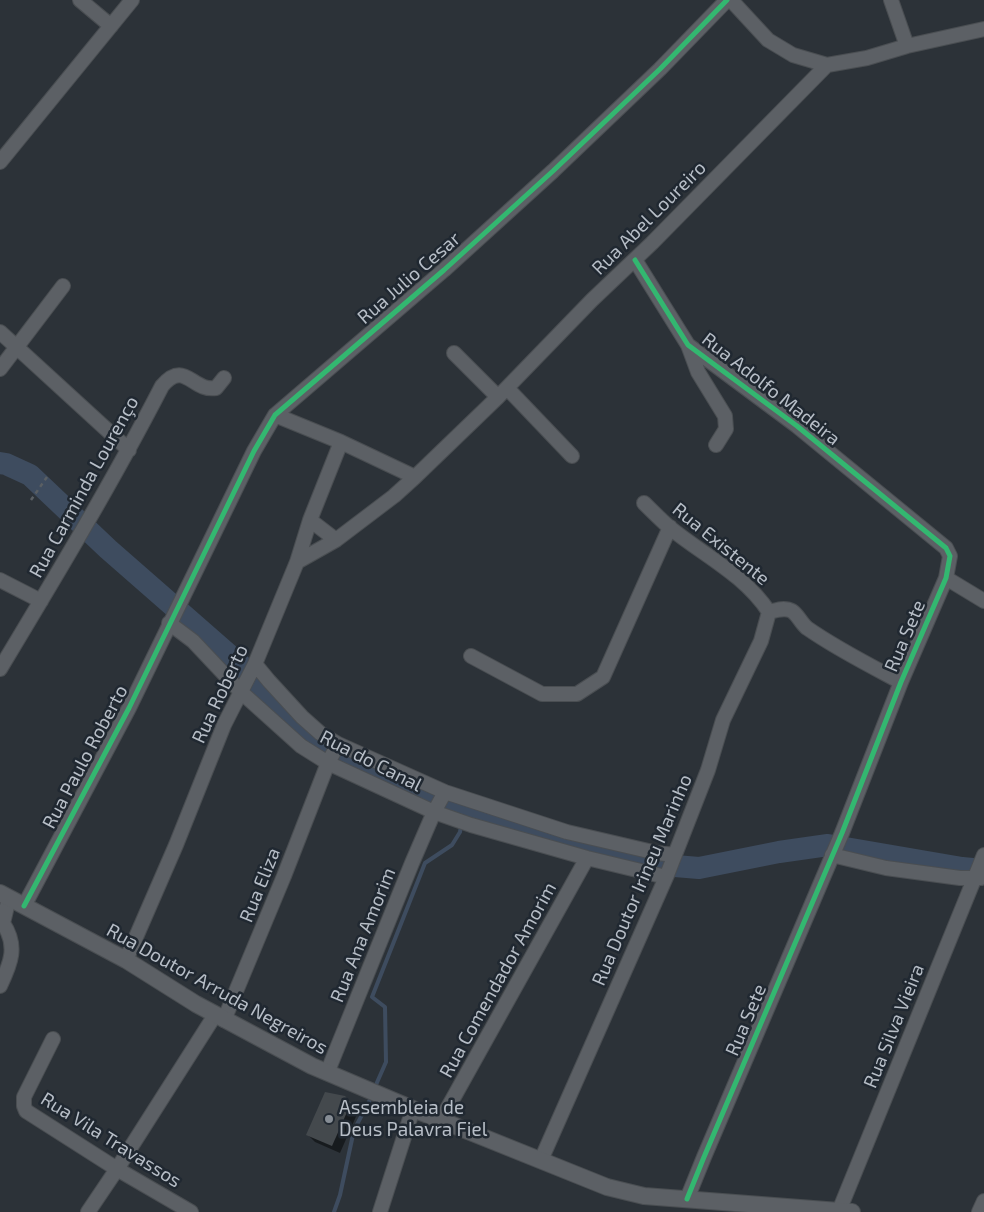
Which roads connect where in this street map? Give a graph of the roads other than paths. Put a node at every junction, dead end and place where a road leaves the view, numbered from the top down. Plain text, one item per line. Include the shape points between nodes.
1 (80, 0) edge
2 (132, 0) edge
3 (727, 0) edge
4 (730, 0) edge
5 (890, 0) edge
6 (111, 26) junction
7 (984, 29) edge
8 (907, 46) junction
9 (826, 65) junction
10 (0, 162) edge
11 (635, 260) junction
12 (62, 286) dead end
13 (0, 332) edge
14 (688, 345) junction
15 (16, 348) junction
16 (454, 353) dead end
17 (0, 369) edge
18 (224, 378) dead end
19 (503, 393) junction
20 (275, 415) junction
21 (341, 442) junction
22 (716, 445) dead end
23 (129, 450) junction
24 (572, 456) dead end
25 (415, 477) junction
26 (644, 503) dead end
27 (310, 520) junction
28 (670, 527) junction
29 (336, 540) junction
30 (296, 562) junction
31 (950, 563) joint
32 (946, 578) junction
33 (0, 580) edge
34 (984, 600) edge
35 (41, 601) junction
36 (769, 612) junction
37 (170, 622) junction
38 (471, 656) dead end
39 (254, 667) junction
40 (0, 669) edge
41 (901, 682) junction
42 (242, 690) junction
43 (337, 745) junction
44 (329, 762) junction
45 (444, 793) junction
46 (434, 812) junction
47 (833, 854) junction
48 (675, 856) junction
49 (983, 857) edge
50 (587, 858) junction
51 (667, 876) junction
52 (977, 877) edge
53 (5, 895) edge
54 (24, 906) junction
55 (2, 922) edge
56 (126, 960) junction
57 (0, 986) edge
58 (220, 1018) junction
59 (53, 1039) dead end
60 (327, 1073) junction
61 (413, 1109) junction
62 (440, 1120) junction
63 (541, 1160) junction
64 (117, 1168) junction
65 (687, 1199) junction
66 (984, 1200) edge
67 (705, 1207) edge
68 (845, 1211) edge
69 (88, 1212) edge
70 (191, 1212) edge
71 (380, 1212) edge
72 (979, 1212) edge

1 - 6 street
2 - 6 street
3 - 20 street, Rua Julio Cesar via 553,171 444,270
4 - 9 street via 768,40 793,55
5 - 8 street
6 - 10 street
7 - 8 street
8 - 9 street via 867,58
9 - 11 street, Rua Abel Loureiro
11 - 14 street, Rua Adolfo Madeira
11 - 19 street, Rua Abel Loureiro
12 - 15 street
13 - 15 street
14 - 22 street via 698,372 725,416 726,429
14 - 31 street, Rua Adolfo Madeira via 797,426 946,548
15 - 17 street
15 - 23 street
16 - 19 street
18 - 23 street, Rua Carminda Lourenço via 216,388 210,389 185,376 169,378
19 - 24 street
19 - 25 street, Rua Abel Loureiro
20 - 21 street
20 - 37 street, Rua Julio Cesar
21 - 25 street
21 - 27 street, Rua Roberto
23 - 35 street, Rua Carminda Lourenço
25 - 29 street, Rua Abel Loureiro
26 - 28 street, Rua Existente
27 - 29 street
27 - 30 street, Rua Roberto
28 - 36 street, Rua Existente via 749,587
28 - 38 street via 603,676 577,694 542,694
29 - 30 street, Rua Abel Loureiro
30 - 39 street, Rua Roberto
31 - 32 street, Rua Sete
32 - 34 street
32 - 41 street, Rua Sete
33 - 35 street
35 - 40 street, Rua Carminda Lourenço
36 - 41 street, Rua Existente via 786,609 793,612 801,623 838,648
36 - 48 street, Rua Doutor Irineu Marinho via 761,641 723,720
37 - 42 street, Rua do Canal via 193,640
37 - 54 street, Rua Paulo Roberto
39 - 42 street, Rua Roberto
39 - 43 street via 302,717
41 - 47 street, Rua Sete
42 - 44 street, Rua do Canal via 301,746
42 - 56 street, Rua Roberto via 224,725
43 - 44 street, Rua Eliza
43 - 45 street
44 - 46 street, Rua do Canal
44 - 58 street, Rua Eliza via 284,876
45 - 46 street, Rua Ana Amorim
45 - 48 street via 567,832
46 - 50 street, Rua do Canal
46 - 60 street, Rua Ana Amorim
47 - 52 street via 886,868
47 - 65 street, Rua Sete
48 - 51 street, Rua Doutor Irineu Marinho
49 - 52 street, Rua Silva Vieira
50 - 51 street, Rua do Canal
50 - 62 street, Rua Comendador Amorim
51 - 63 street, Rua Doutor Irineu Marinho
52 - 68 street, Rua Silva Vieira
53 - 54 street, Rua Doutor Arruda Negreiros
53 - 55 street
54 - 56 street, Rua Doutor Arruda Negreiros
55 - 57 street via 10,935 12,951
56 - 58 street, Rua Doutor Arruda Negreiros
58 - 60 street, Rua Doutor Arruda Negreiros
58 - 64 street, Rua Eliza
59 - 64 street, Rua Vila Travassos via 24,1097 26,1111
60 - 61 street, Rua Doutor Arruda Negreiros
61 - 62 street, Rua Doutor Arruda Negreiros
61 - 71 street
62 - 63 street, Rua Doutor Arruda Negreiros
63 - 65 street, Rua Doutor Arruda Negreiros via 622,1192
64 - 69 street, Rua Eliza
64 - 70 street, Rua Vila Travassos
65 - 67 street, Rua Doutor Arruda Negreiros
66 - 72 street
67 - 68 street, Rua Doutor Arruda Negreiros

